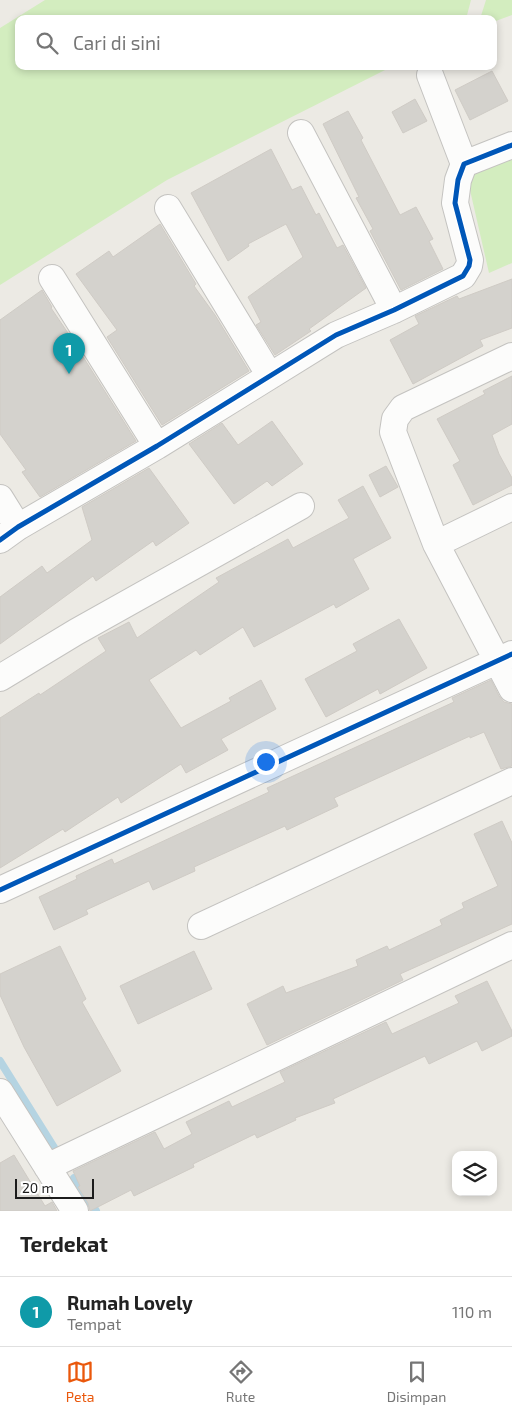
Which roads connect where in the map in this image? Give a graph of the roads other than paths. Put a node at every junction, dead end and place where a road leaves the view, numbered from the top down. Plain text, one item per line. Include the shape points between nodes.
1 (430, 75) dead end
2 (301, 133) dead end
3 (512, 146) edge
4 (464, 164) junction
5 (168, 208) dead end
6 (52, 278) dead end
7 (394, 310) junction
8 (512, 356) edge
9 (270, 376) junction
10 (157, 446) junction
11 (0, 498) edge
12 (301, 506) dead end
13 (512, 507) edge
14 (9, 533) edge
15 (436, 544) junction
16 (504, 657) edge
17 (0, 678) edge
18 (512, 688) edge
19 (512, 781) edge
20 (0, 890) edge
21 (201, 926) dead end
22 (512, 945) edge
23 (0, 1092) edge
24 (48, 1167) junction
25 (75, 1211) edge

1 - 4 street
2 - 7 street
3 - 4 street
4 - 7 street via 454,203 469,266 463,276
5 - 9 street
6 - 10 street
7 - 9 street via 336,335
8 - 15 street via 402,408 395,419 393,432
9 - 10 street
10 - 14 street
11 - 14 street
12 - 17 street
13 - 15 street
15 - 16 street
16 - 18 street
16 - 20 street
19 - 21 street
22 - 24 street
23 - 24 street
24 - 25 street

